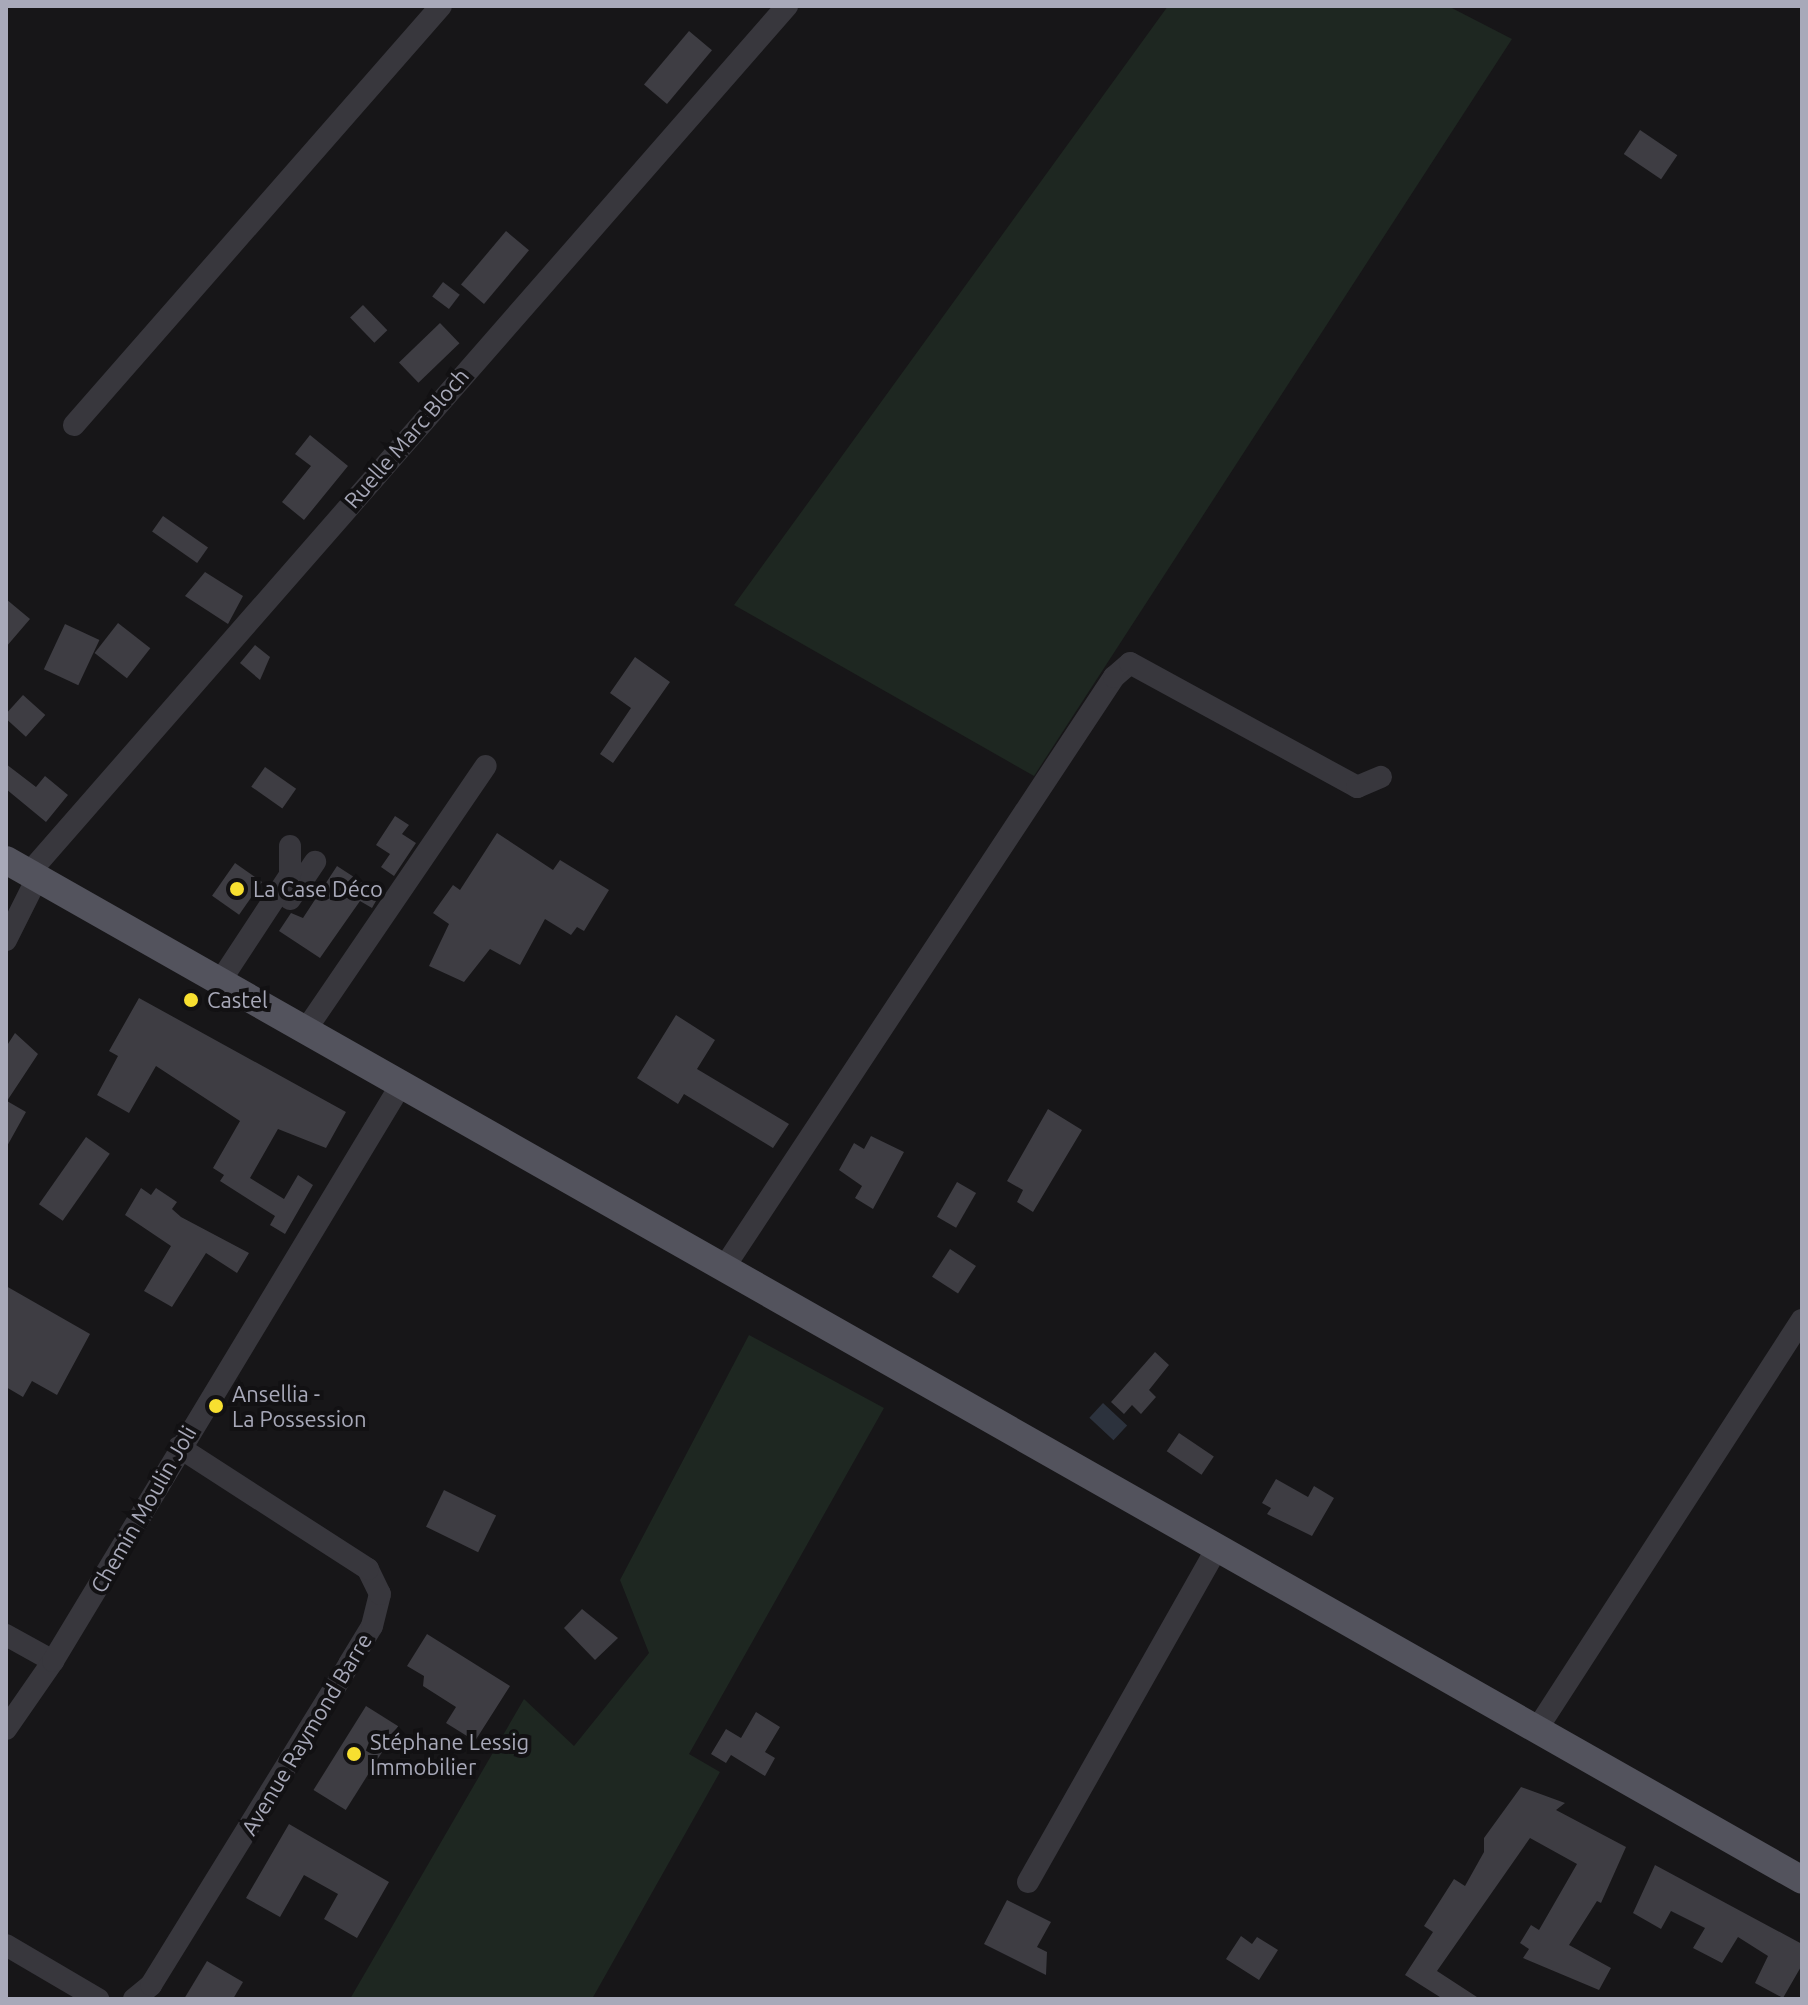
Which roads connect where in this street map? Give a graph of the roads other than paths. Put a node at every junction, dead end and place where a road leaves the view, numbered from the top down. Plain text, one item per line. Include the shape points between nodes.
1 (441, 6) edge
2 (787, 6) edge
3 (74, 425) dead end
4 (486, 766) dead end
5 (1381, 777) dead end
6 (290, 846) dead end
7 (315, 862) dead end
8 (24, 870) edge
9 (6, 940) edge
10 (227, 984) junction
11 (307, 1028) junction
12 (402, 1083) junction
13 (725, 1266) junction
14 (1802, 1320) edge
15 (179, 1447) junction
16 (1218, 1546) junction
17 (6, 1635) edge
18 (53, 1661) junction
19 (6, 1729) edge
20 (1537, 1729) junction
21 (1802, 1880) edge
22 (1028, 1882) dead end
23 (6, 1945) edge
24 (98, 1999) edge
25 (134, 1999) edge

1 - 3 street
2 - 8 street, Ruelle Marc Bloch
4 - 11 street
5 - 13 street via 1357,787 1130,663 1114,677
6 - 10 street via 290,875
7 - 10 street
8 - 9 street, Ruelle Marc Bloch
8 - 10 main road
10 - 11 main road
11 - 12 main road
12 - 13 main road
12 - 15 street, Chemin Moulin Joli
13 - 16 main road
14 - 20 street
15 - 18 street, Chemin Moulin Joli
15 - 25 street, Avenue Raymond Barre via 368,1569 380,1594 372,1626 349,1664 151,1985
16 - 20 main road
16 - 22 street
17 - 18 street
18 - 19 street, Chemin Moulin Joli
20 - 21 main road
23 - 24 street

